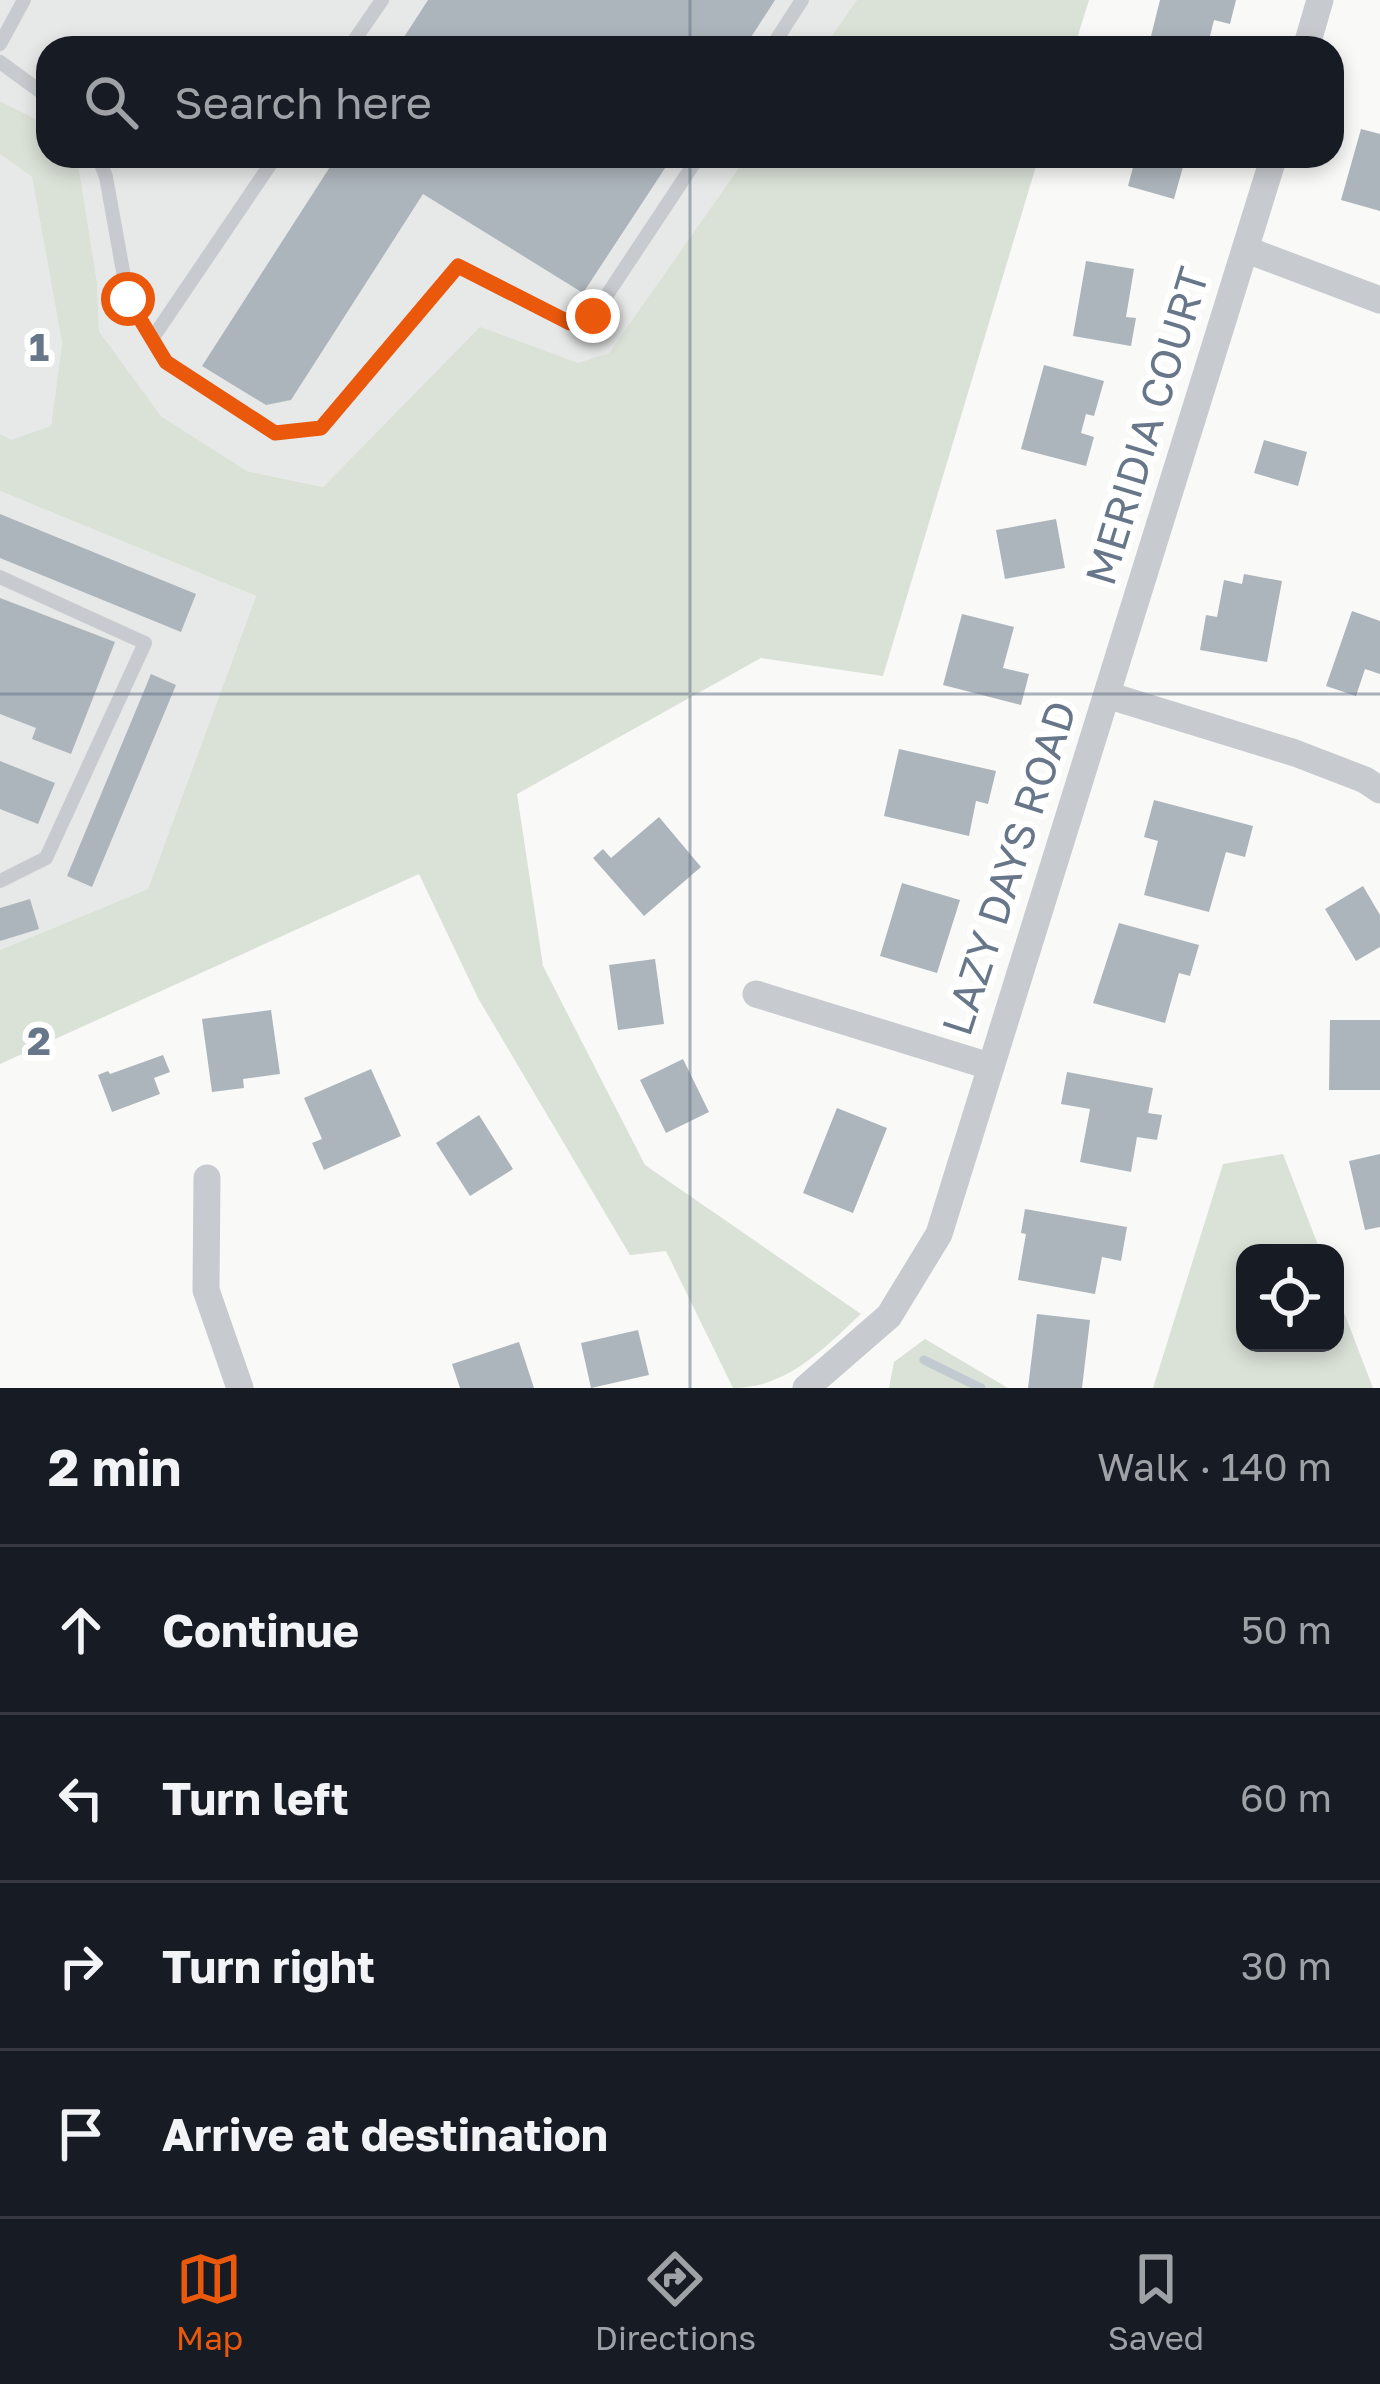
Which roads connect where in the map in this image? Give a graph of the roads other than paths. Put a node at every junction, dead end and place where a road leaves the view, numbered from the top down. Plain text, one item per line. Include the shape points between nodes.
1 (24, 0) edge
2 (382, 0) edge
3 (802, 0) edge
4 (1320, 0) edge
5 (358, 36) edge
6 (779, 36) edge
7 (1310, 36) edge
8 (0, 44) edge
9 (0, 62) edge
10 (36, 88) edge
11 (103, 168) edge
12 (268, 168) edge
13 (691, 168) edge
14 (1271, 168) edge
15 (1247, 250) junction
16 (1380, 299) edge
17 (152, 338) junction
18 (0, 578) edge
19 (1107, 695) junction
20 (1380, 790) edge
21 (0, 881) edge
22 (756, 994) dead end
23 (989, 1066) junction
24 (207, 1178) dead end
25 (240, 1388) edge
26 (806, 1388) edge

1 - 8 lane
2 - 5 lane
3 - 6 lane
4 - 7 street
9 - 10 lane
11 - 17 lane via 128,299
12 - 17 lane
13 - 17 lane via 593,316 570,323 458,266 321,428 275,433 166,362
14 - 15 street
15 - 16 street, MERIDIA COURT
15 - 19 street, MERIDIA COURT
18 - 21 lane via 145,643 46,858
19 - 20 street, LAZY DAYS ROAD via 1295,753
19 - 23 street, LAZY DAYS ROAD
22 - 23 street
23 - 26 street, LAZY DAYS ROAD via 939,1234 889,1316
24 - 25 street via 206,1290

